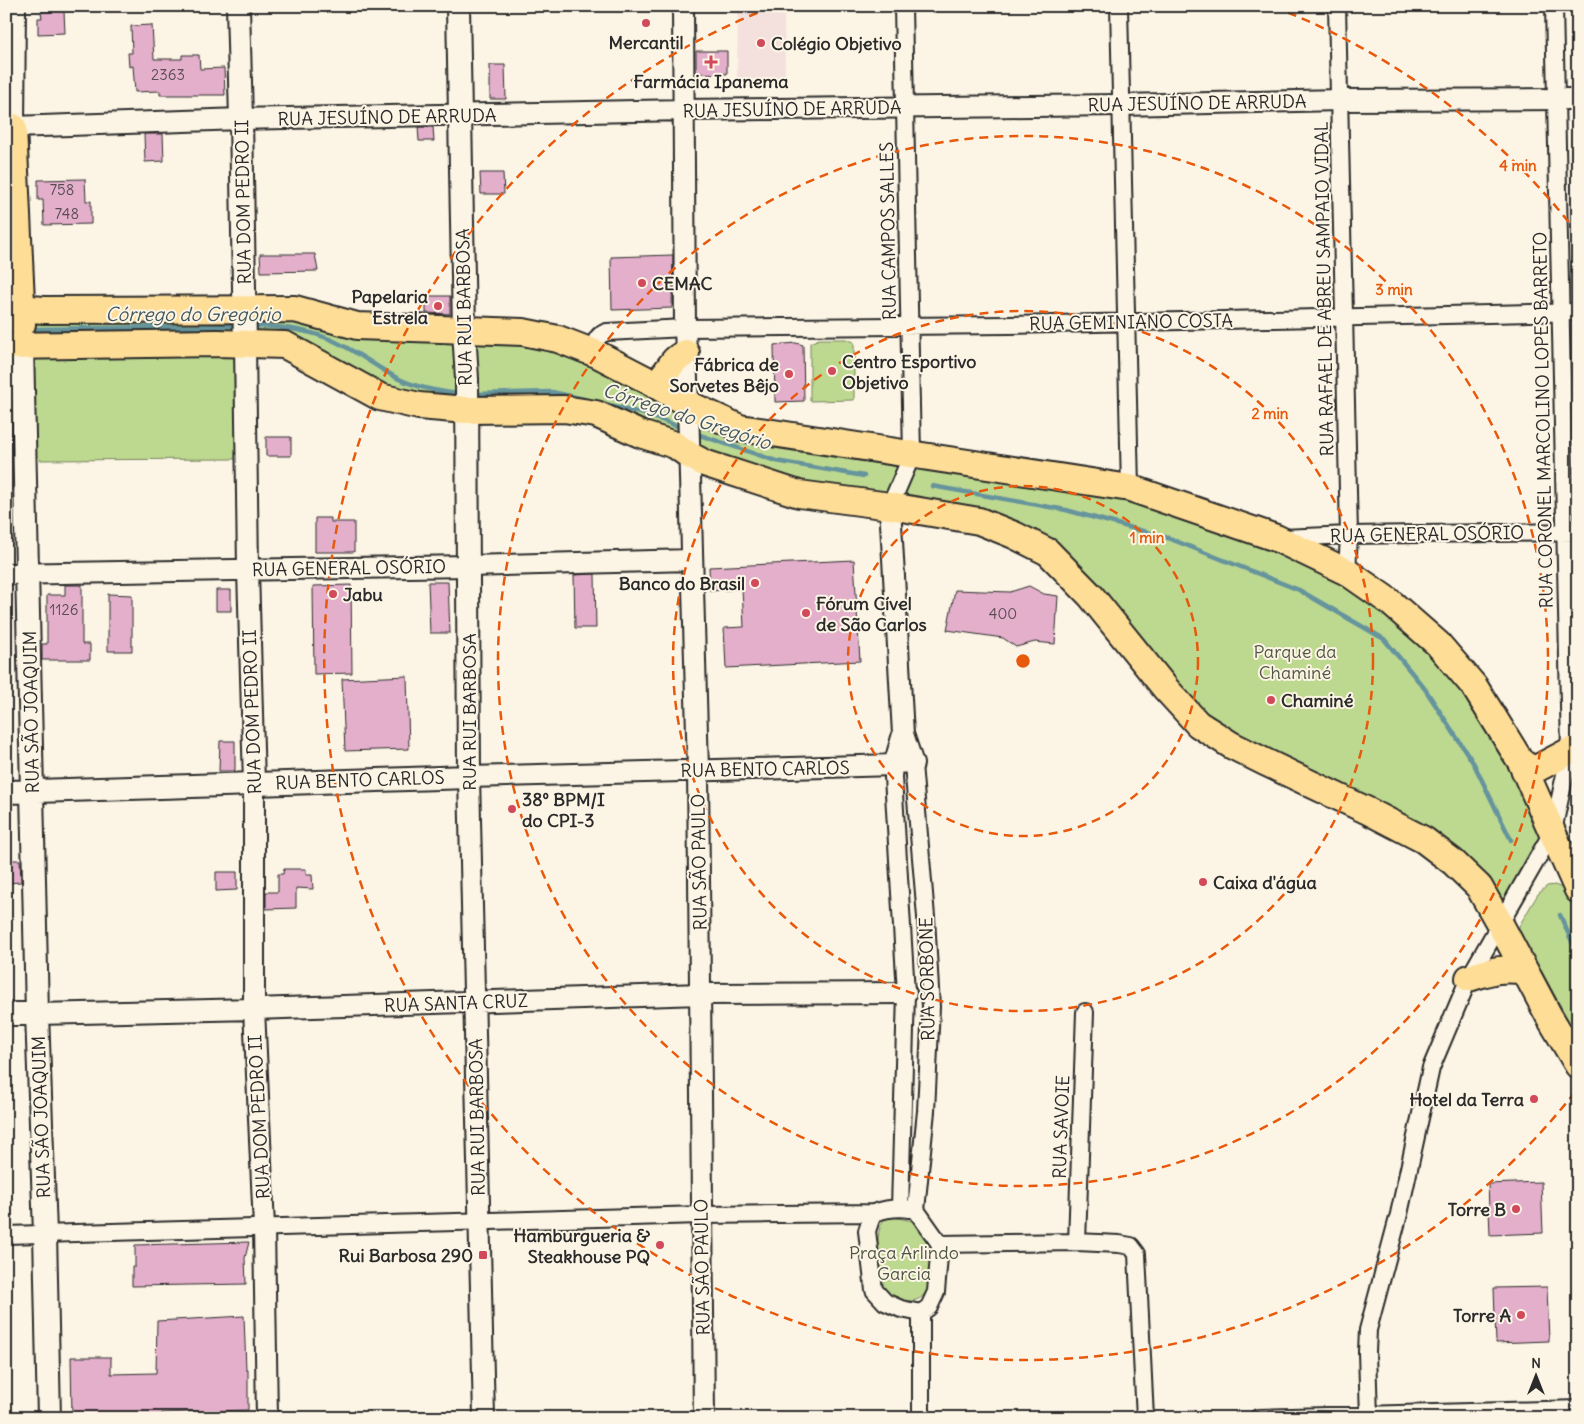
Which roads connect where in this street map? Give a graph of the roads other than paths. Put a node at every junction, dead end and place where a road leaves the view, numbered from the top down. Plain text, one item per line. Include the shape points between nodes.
1 (14, 6) edge
2 (238, 6) edge
3 (458, 6) edge
4 (683, 6) edge
5 (903, 6) edge
6 (1120, 6) edge
7 (1337, 6) edge
8 (1554, 6) edge
9 (1578, 99) edge
10 (1340, 100) junction
11 (1555, 100) junction
12 (1121, 105) junction
13 (905, 108) junction
14 (684, 110) junction
15 (460, 116) junction
16 (242, 119) junction
17 (10, 127) edge
18 (1561, 312) junction
19 (1578, 312) edge
20 (1343, 317) junction
21 (1127, 322) junction
22 (244, 326) junction
23 (910, 326) junction
24 (17, 327) edge
25 (464, 330) junction
26 (685, 341) junction
27 (597, 354) junction
28 (651, 382) junction
29 (466, 408) junction
30 (688, 411) junction
31 (689, 452) junction
32 (912, 455) junction
33 (1130, 488) junction
34 (890, 506) junction
35 (1572, 532) edge
36 (1349, 535) junction
37 (1276, 538) junction
38 (691, 560) junction
39 (468, 566) junction
40 (248, 570) junction
41 (1347, 572) junction
42 (17, 574) edge
43 (1574, 751) edge
44 (1521, 762) junction
45 (904, 765) junction
46 (698, 770) junction
47 (469, 777) junction
48 (254, 784) junction
49 (33, 791) junction
50 (6, 792) edge
51 (1553, 831) junction
52 (1578, 890) edge
53 (1500, 924) junction
54 (1526, 971) junction
55 (1469, 978) junction
56 (906, 993) junction
57 (700, 994) junction
58 (475, 1002) junction
59 (254, 1009) junction
60 (1085, 1012) dead end
61 (6, 1014) edge
62 (37, 1014) junction
63 (1578, 1065) edge
64 (926, 1111) junction
65 (902, 1112) junction
66 (900, 1208) junction
67 (916, 1210) junction
68 (873, 1213) junction
69 (701, 1215) junction
70 (478, 1220) junction
71 (264, 1227) junction
72 (46, 1233) junction
73 (6, 1235) edge
74 (1077, 1242) junction
75 (940, 1244) junction
76 (921, 1313) junction
77 (1578, 1409) edge
78 (1369, 1416) edge
79 (49, 1418) edge
80 (267, 1418) edge
81 (484, 1418) edge
82 (704, 1418) edge
83 (921, 1418) edge
84 (1145, 1418) edge
85 (1258, 1418) edge

1 - 17 main road, RUA SÃO JOAQUIM
2 - 16 main road, RUA DOM PEDRO II
3 - 15 main road, RUA RUI BARBOSA
4 - 14 street, RUA SÃO PAULO
5 - 13 street, RUA CAMPOS SALLES
6 - 12 street
7 - 10 street, RUA RAFAEL DE ABREU SAMPAIO VIDAL
8 - 11 street, RUA CORONEL MARCOLINO LOPES BARRETO
9 - 11 street, RUA JESUÍNO DE ARRUDA
10 - 11 street, RUA JESUÍNO DE ARRUDA
10 - 12 street, RUA JESUÍNO DE ARRUDA
10 - 20 street, RUA RAFAEL DE ABREU SAMPAIO VIDAL
11 - 18 street, RUA CORONEL MARCOLINO LOPES BARRETO
12 - 13 street, RUA JESUÍNO DE ARRUDA
12 - 21 street
13 - 14 street, RUA JESUÍNO DE ARRUDA
13 - 23 street, RUA CAMPOS SALLES
14 - 15 street, RUA JESUÍNO DE ARRUDA
14 - 26 street, RUA SÃO PAULO
15 - 16 street, RUA JESUÍNO DE ARRUDA
15 - 25 main road, RUA RUI BARBOSA
16 - 17 street, RUA JESUÍNO DE ARRUDA
16 - 22 main road, RUA DOM PEDRO II
17 - 24 main road, RUA SÃO JOAQUIM
18 - 19 street, RUA GEMINIANO COSTA
18 - 20 street, RUA GEMINIANO COSTA
18 - 35 street, RUA CORONEL MARCOLINO LOPES BARRETO
20 - 21 street, RUA GEMINIANO COSTA
20 - 36 street, RUA RAFAEL DE ABREU SAMPAIO VIDAL
21 - 23 street, RUA GEMINIANO COSTA
21 - 33 street
22 - 24 main road via 217,343
22 - 24 main road via 44,310
22 - 25 main road via 295,309 357,326
22 - 29 main road via 380,397 419,406
22 - 40 street, RUA DOM PEDRO II
23 - 26 street, RUA GEMINIANO COSTA
23 - 32 street, RUA CAMPOS SALLES
24 - 42 main road, RUA SÃO JOAQUIM
25 - 27 main road via 523,332
25 - 29 main road, RUA RUI BARBOSA
26 - 27 street, RUA GEMINIANO COSTA via 601,334 595,348
26 - 28 main road via 668,371
26 - 30 street, RUA SÃO PAULO
27 - 28 main road
28 - 30 main road
29 - 31 main road via 564,408 596,414
29 - 39 main road, RUA RUI BARBOSA
30 - 31 street, RUA SÃO PAULO
30 - 32 main road via 740,428
31 - 34 main road via 704,463 799,494
31 - 38 street, RUA SÃO PAULO
32 - 33 main road
32 - 34 street, RUA SORBONE
33 - 37 main road
34 - 45 street, RUA SORBONE
34 - 53 main road via 979,521 1048,552 1091,596 1198,724 1265,762 1424,840 1479,887
35 - 36 street, RUA GENERAL OSÓRIO
35 - 43 street, RUA CORONEL MARCOLINO LOPES BARRETO
36 - 37 street, RUA GENERAL OSÓRIO
36 - 41 street, RUA RAFAEL DE ABREU SAMPAIO VIDAL
37 - 41 main road
38 - 39 street, RUA GENERAL OSÓRIO
38 - 46 street, RUA SÃO PAULO
39 - 40 street, RUA GENERAL OSÓRIO
39 - 47 main road, RUA RUI BARBOSA
40 - 42 street, RUA GENERAL OSÓRIO
40 - 48 street, RUA DOM PEDRO II
41 - 44 main road via 1390,602 1438,644 1474,686
42 - 49 main road, RUA SÃO JOAQUIM
43 - 44 main road via 1536,769
43 - 51 street, RUA CORONEL MARCOLINO LOPES BARRETO
44 - 51 main road
45 - 46 street, RUA BENTO CARLOS
45 - 56 street, RUA SORBONE via 893,777
45 - 64 street, RUA SORBONE via 926,917 931,1007
46 - 47 street, RUA BENTO CARLOS
46 - 57 street, RUA SÃO PAULO
47 - 48 main road, RUA BENTO CARLOS
47 - 58 street, RUA RUI BARBOSA
48 - 49 main road, RUA BENTO CARLOS
48 - 59 street, RUA DOM PEDRO II
49 - 50 main road, RUA BENTO CARLOS
49 - 62 main road, RUA SÃO JOAQUIM
51 - 52 main road
51 - 53 street, RUA CORONEL MARCOLINO LOPES BARRETO
53 - 54 main road
53 - 55 street, RUA CORONEL MARCOLINO LOPES BARRETO
54 - 55 main road via 1508,968
54 - 63 main road
55 - 78 street, RUA CORONEL MARCOLINO LOPES BARRETO via 1431,1068 1399,1214 1368,1330
56 - 57 street, RUA SANTA CRUZ
56 - 65 street, RUA SORBONE
57 - 58 street, RUA SANTA CRUZ
57 - 69 street, RUA SÃO PAULO
58 - 59 street, RUA SANTA CRUZ
58 - 70 street, RUA RUI BARBOSA
59 - 62 street, RUA SANTA CRUZ
59 - 71 street, RUA DOM PEDRO II
60 - 74 street, RUA SAVOIE
61 - 62 main road, RUA SANTA CRUZ
62 - 72 main road, RUA SÃO JOAQUIM
64 - 65 street
64 - 67 street, RUA SORBONE
65 - 66 street, RUA SORBONE
66 - 67 street
66 - 68 street
67 - 75 street
68 - 69 street
68 - 76 street via 867,1232 874,1290 885,1302
69 - 70 street
69 - 82 street, RUA SÃO PAULO
70 - 71 street
70 - 81 street, RUA RUI BARBOSA
71 - 72 street
71 - 80 street, RUA DOM PEDRO II
72 - 73 street
72 - 79 main road, RUA SÃO JOAQUIM
74 - 75 street
74 - 84 street via 1125,1245 1137,1254
75 - 76 street via 936,1292
76 - 83 street
77 - 78 street
78 - 85 street

